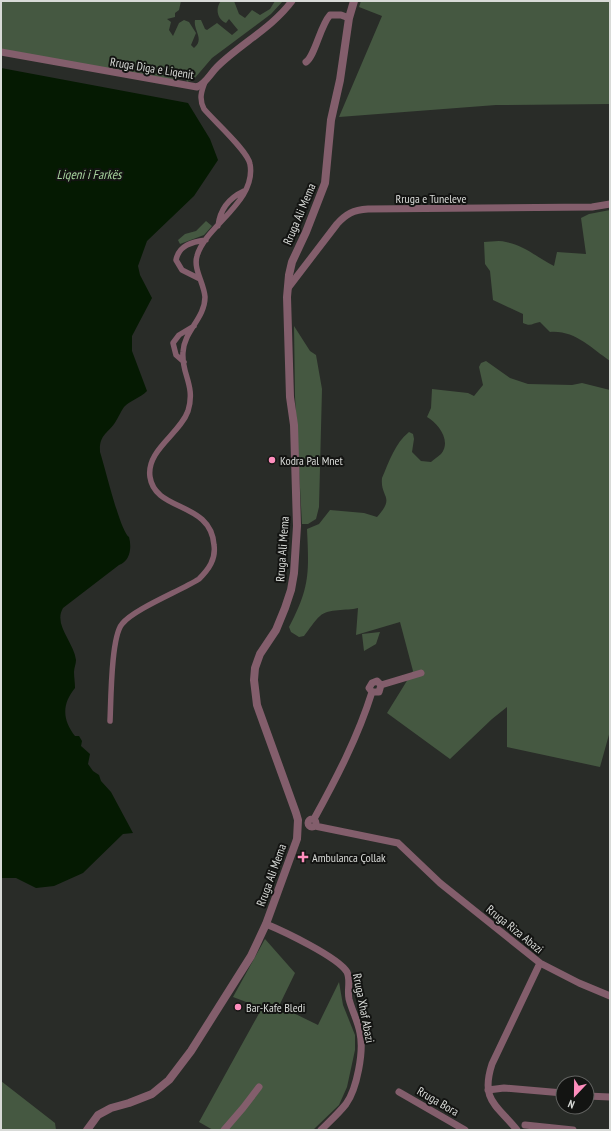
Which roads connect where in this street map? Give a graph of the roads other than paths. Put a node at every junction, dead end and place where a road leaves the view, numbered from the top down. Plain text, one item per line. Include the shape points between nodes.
1 (292, 1) edge
2 (354, 1) edge
3 (349, 18) junction
4 (1, 52) edge
5 (306, 62) dead end
6 (206, 80) junction
7 (610, 204) edge
8 (206, 240) junction
9 (200, 280) junction
10 (288, 288) junction
11 (195, 326) junction
12 (184, 362) junction
13 (421, 673) dead end
14 (110, 721) dead end
15 (312, 823) junction
16 (298, 826) junction
17 (266, 924) junction
18 (540, 963) junction
19 (610, 996) edge
20 (259, 1087) dead end
21 (488, 1090) junction
22 (399, 1092) dead end
23 (555, 1092) edge
24 (595, 1096) edge
25 (610, 1097) edge
26 (525, 1125) dead end
27 (88, 1130) edge
28 (224, 1130) edge
29 (321, 1130) edge
30 (465, 1130) edge
31 (518, 1130) edge
32 (573, 1130) edge

1 - 6 street, Rruga Diga e Liqenit via 282,14 218,66
2 - 3 street, Rruga Ali Mema
3 - 5 street via 330,15
3 - 10 street, Rruga Ali Mema via 331,120 325,184 292,262
4 - 6 street, Rruga Diga e Liqenit via 191,87 200,86
6 - 8 street via 200,101 204,109 249,160 250,177 245,191 237,194 224,207 220,213 218,226
7 - 10 street, Rruga e Tuneleve via 592,207 352,211 337,224
8 - 9 street via 197,255
8 - 9 street via 194,242 180,250 176,260 182,270
9 - 11 street via 205,295 204,305
10 - 16 street, Rruga Ali Mema via 290,398 294,425 295,558 291,590 285,608 276,630 260,654 254,668 254,680 257,705 296,813
11 - 12 street via 183,351
11 - 12 street via 179,335 173,343 176,355
12 - 14 street via 192,393 188,412 183,422 155,454 149,470 150,477 159,494 190,510 206,523 214,540 215,552 207,571 199,579 129,618 118,630
13 - 15 street via 381,685 377,681 372,682 369,688 372,692 365,714 341,768
15 - 16 street, Rruga Riza Abazi
15 - 18 street, Rruga Riza Abazi via 398,843 440,883
16 - 17 street, Rruga Ali Mema via 293,853
17 - 27 street, Rruga Ali Mema via 240,974 172,1076 152,1094 98,1115
17 - 29 street, Rruga Xhaf Abazi via 320,951 343,967 348,978 348,997 361,1035 362,1048 351,1095 347,1103
18 - 19 street
18 - 21 street, Rruga Riza Abazi via 492,1064
20 - 28 street
21 - 23 street via 504,1088
21 - 31 street via 492,1103
22 - 30 street, Rruga Bora
24 - 25 street
26 - 32 street

